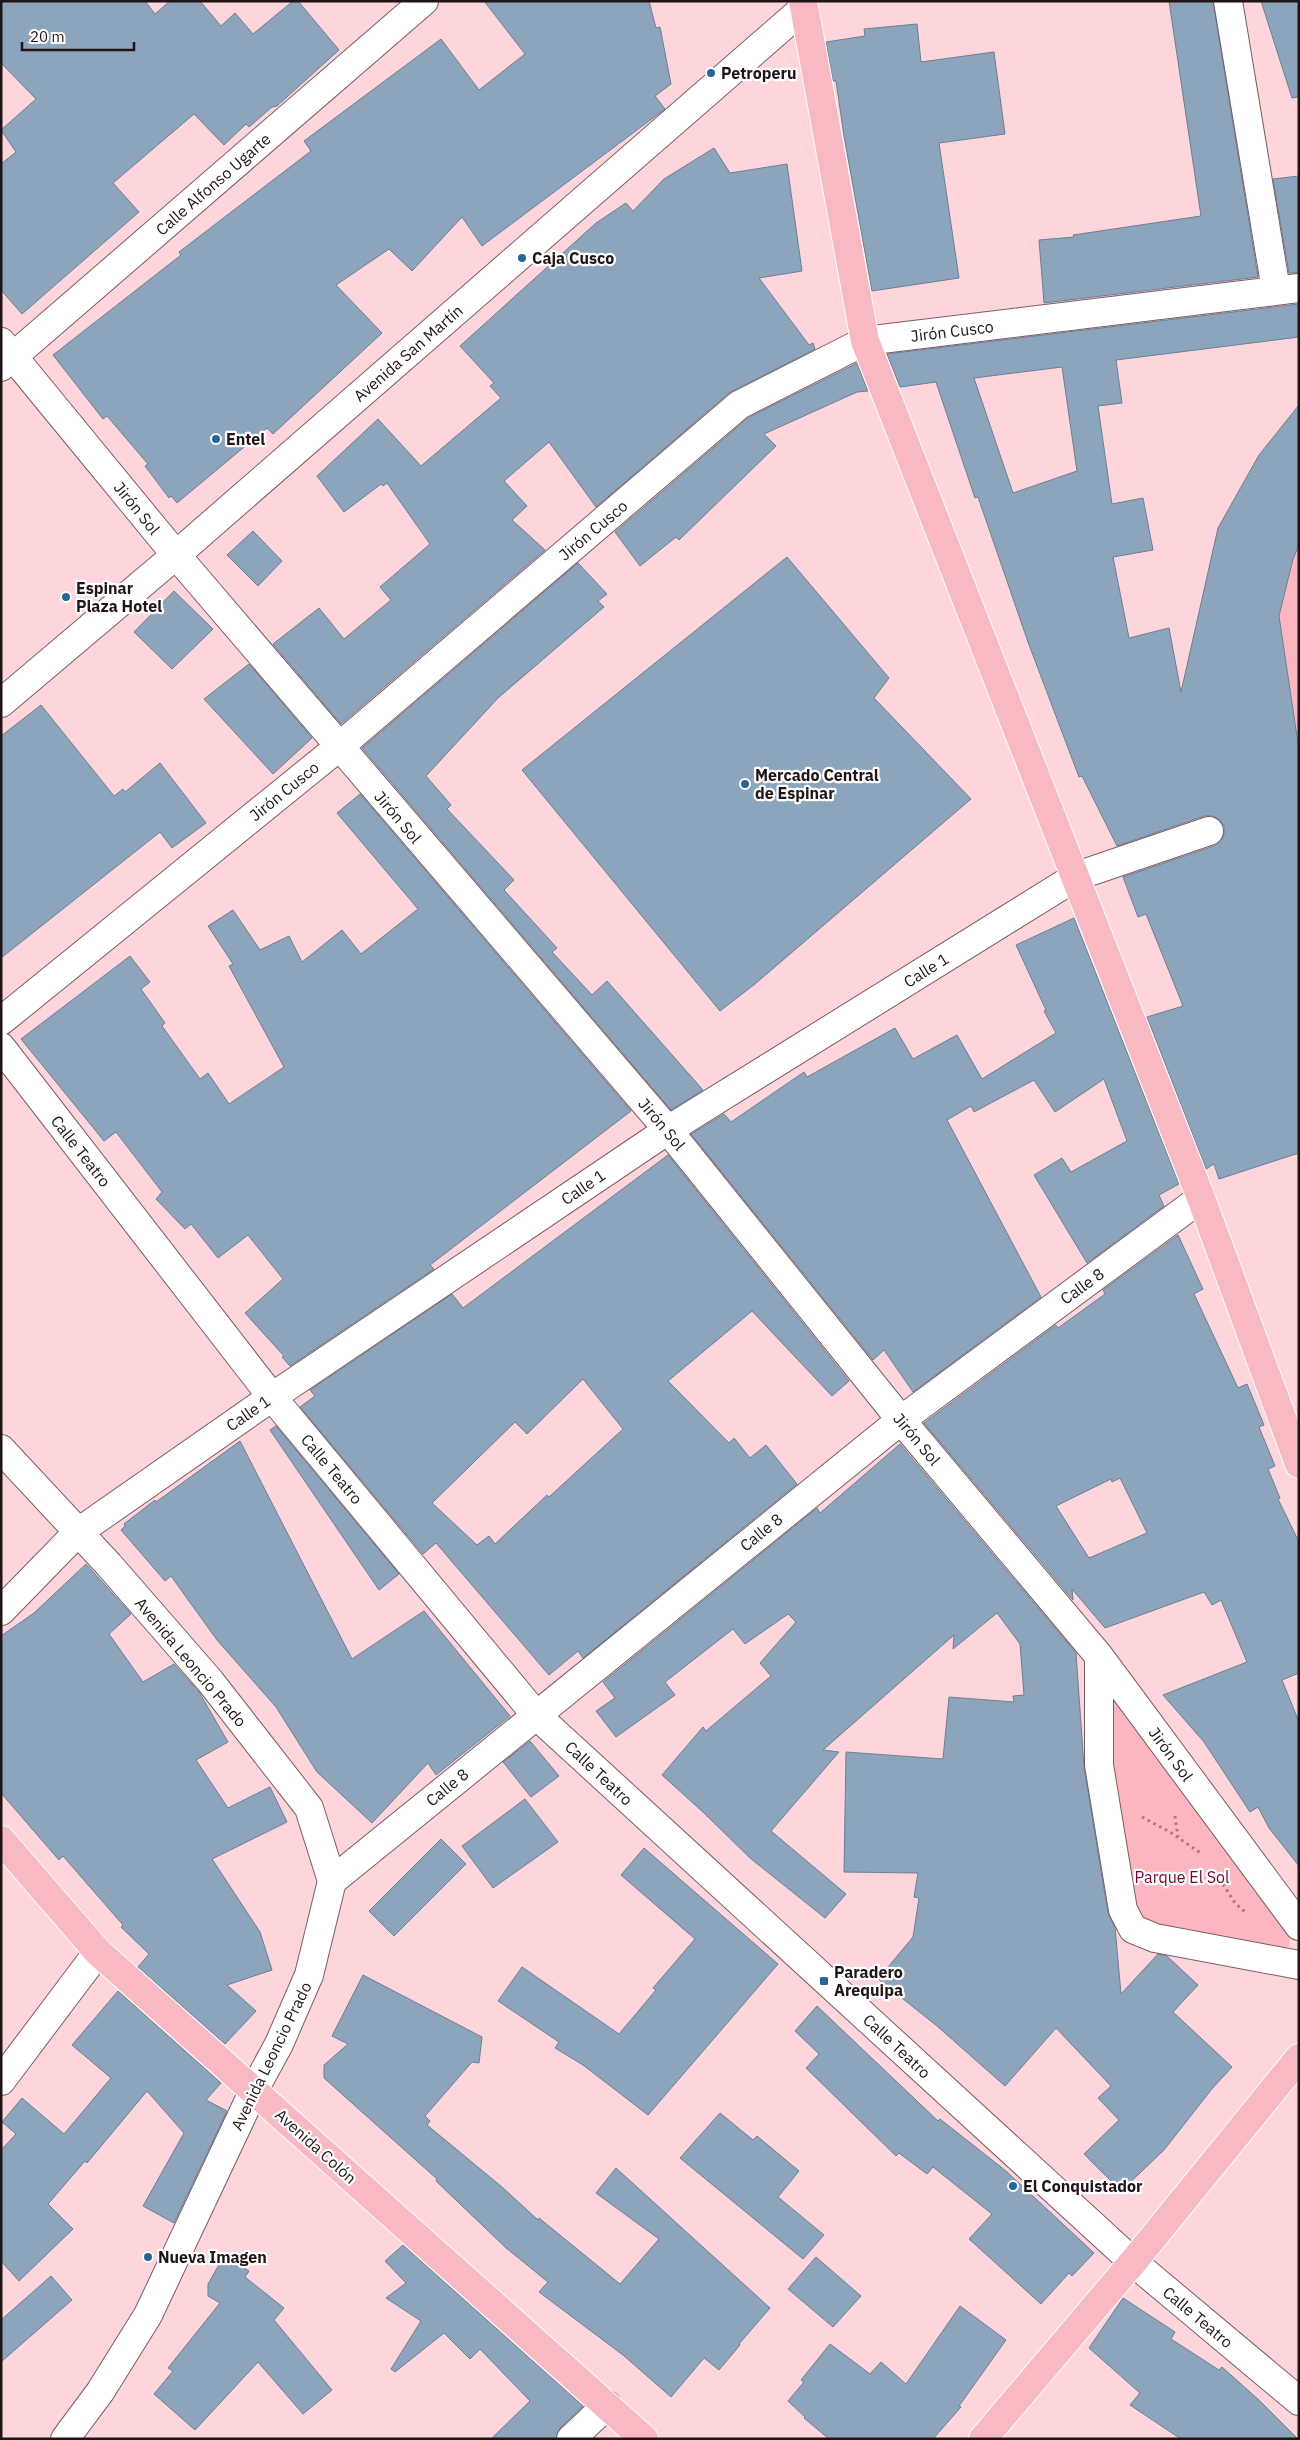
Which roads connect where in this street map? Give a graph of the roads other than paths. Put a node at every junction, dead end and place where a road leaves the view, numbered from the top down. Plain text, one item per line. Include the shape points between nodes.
1 (1228, 1) edge
2 (418, 4) edge
3 (806, 4) edge
4 (1287, 289) edge
5 (865, 342) junction
6 (5, 355) edge
7 (176, 555) junction
8 (1, 703) edge
9 (340, 746) junction
10 (1209, 831) dead end
11 (1077, 876) junction
12 (1, 1021) edge
13 (1, 1047) edge
14 (668, 1130) junction
15 (1202, 1198) junction
16 (272, 1396) junction
17 (901, 1420) junction
18 (1, 1449) edge
19 (1299, 1464) edge
20 (76, 1533) junction
21 (1, 1611) edge
22 (1099, 1656) junction
23 (536, 1715) junction
24 (1, 1840) edge
25 (332, 1881) junction
26 (1299, 1926) edge
27 (98, 1952) junction
28 (1299, 1965) edge
29 (1299, 2058) edge
30 (1, 2081) edge
31 (254, 2090) junction
32 (1133, 2262) junction
33 (1299, 2401) edge
34 (607, 2405) junction
35 (65, 2439) edge
36 (571, 2439) edge
37 (644, 2439) edge
38 (983, 2439) edge

1 - 4 street
2 - 6 street, Calle Alfonso Ugarte
3 - 5 main road
3 - 7 street, Avenida San Martín
4 - 5 street, Jirón Cusco
5 - 9 street, Jirón Cusco via 739,405
5 - 11 main road
6 - 7 street, Jirón Sol
7 - 8 street, Avenida San Martín
7 - 9 street, Jirón Sol
9 - 12 street, Jirón Cusco
9 - 14 street, Jirón Sol
10 - 11 street, Calle 1
11 - 14 street, Calle 1
11 - 15 main road
13 - 16 street, Calle Teatro
14 - 16 street, Calle 1
14 - 17 street, Jirón Sol
15 - 17 street, Calle 8
15 - 19 main road
16 - 20 street, Calle 1
16 - 23 street, Calle Teatro
17 - 22 street, Jirón Sol
17 - 23 street, Calle 8
18 - 20 street, Avenida Leoncio Prado
20 - 21 street, Calle 1
20 - 25 street, Avenida Leoncio Prado via 109,1565 210,1680 309,1808
22 - 26 street, Jirón Sol
22 - 28 street via 1099,1766 1123,1910 1133,1929 1155,1938
23 - 25 street, Calle 8
23 - 32 street, Calle Teatro
24 - 27 main road, Avenida Colón
25 - 31 street, Avenida Leoncio Prado via 309,1975 279,2044
27 - 30 street
27 - 31 main road, Avenida Colón
29 - 32 main road
31 - 34 main road, Avenida Colón
31 - 35 street, Avenida Leoncio Prado via 148,2316 100,2392
32 - 33 street, Calle Teatro
32 - 38 main road
34 - 36 street
34 - 37 main road, Avenida Colón

